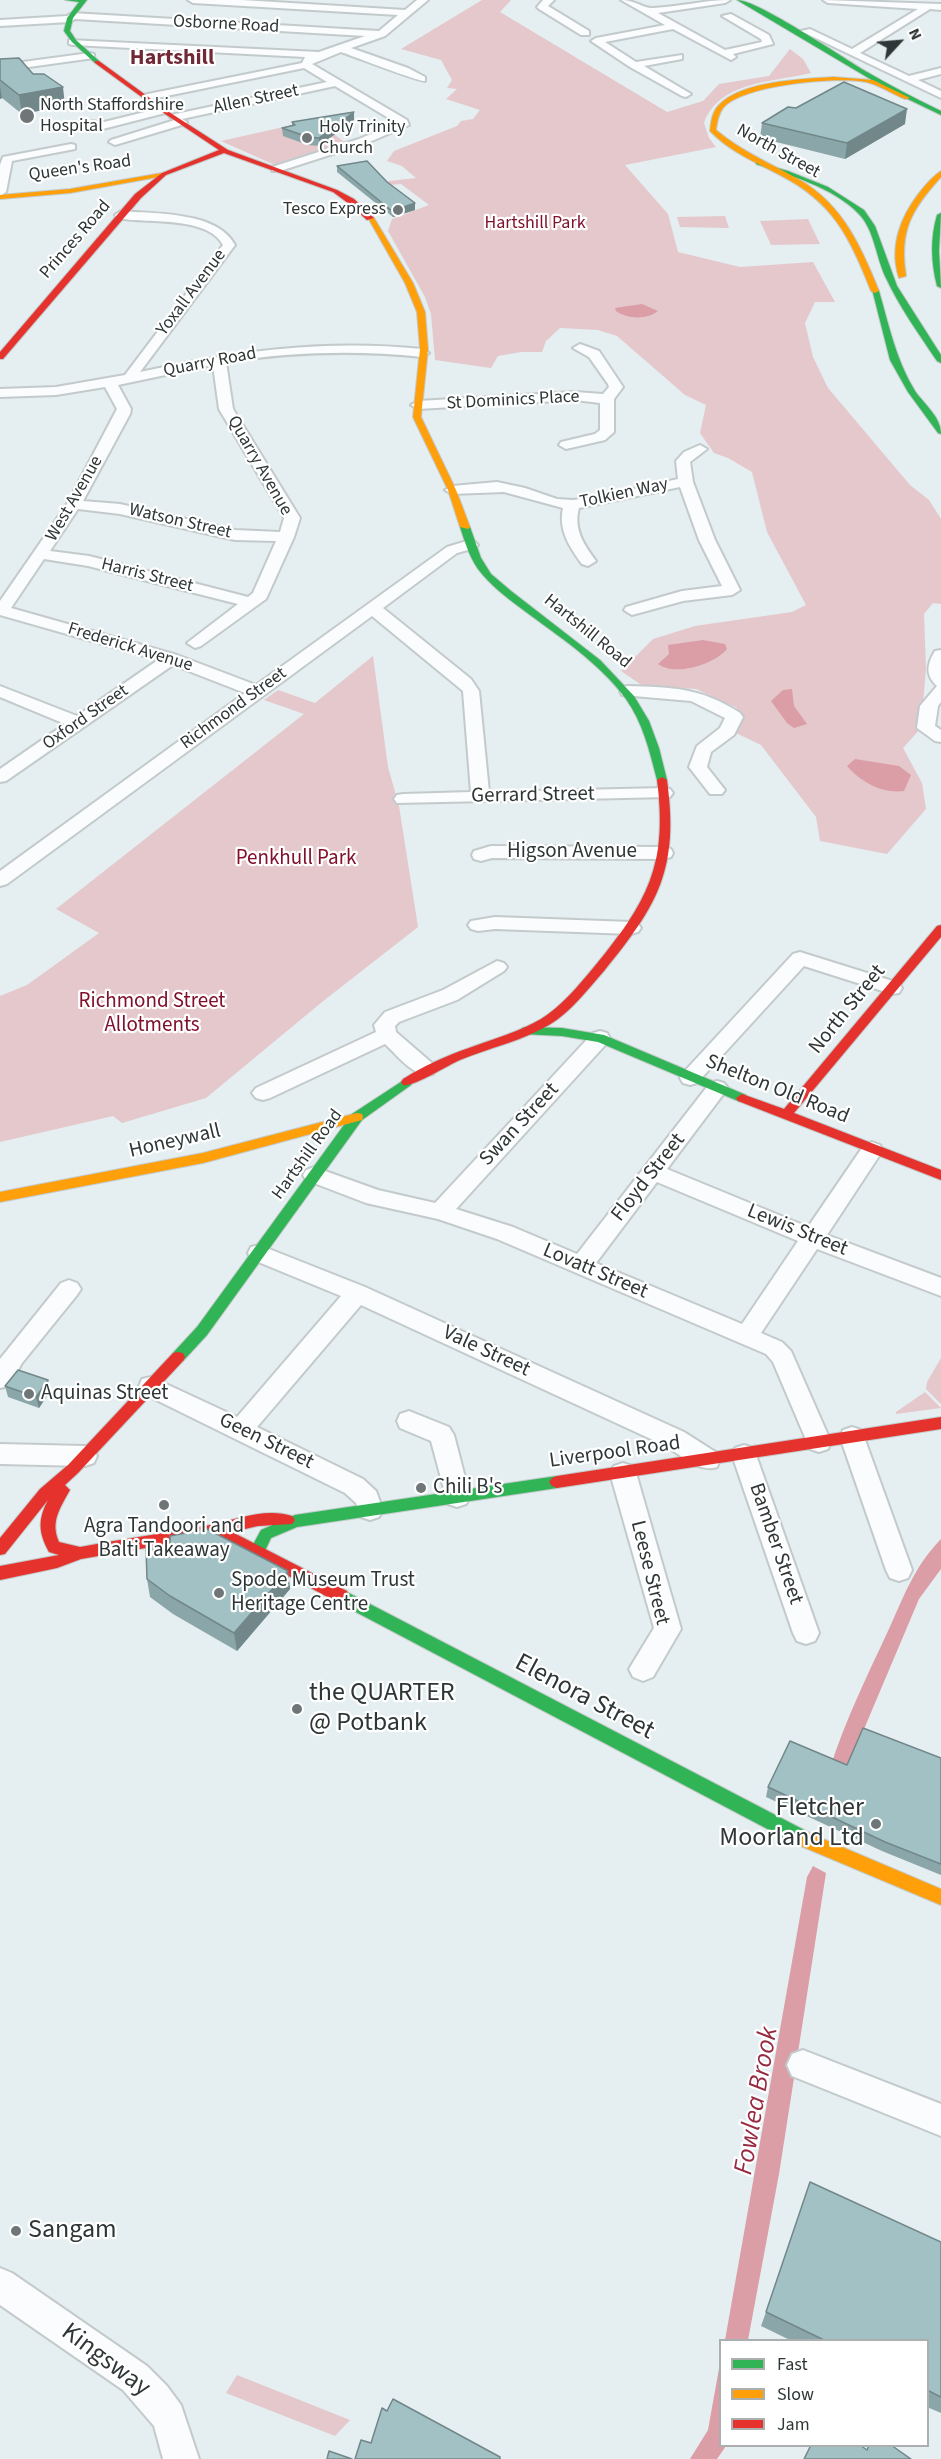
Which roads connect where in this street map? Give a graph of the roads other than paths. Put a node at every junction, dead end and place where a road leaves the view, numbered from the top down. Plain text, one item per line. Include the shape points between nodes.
1 (68, 0) edge
2 (84, 0) edge
3 (192, 0) edge
4 (423, 0) edge
5 (549, 0) edge
6 (626, 0) edge
7 (725, 0) edge
8 (740, 0) edge
9 (828, 0) edge
10 (843, 1) edge
11 (680, 3) edge
12 (927, 7) junction
13 (941, 7) edge
14 (648, 12) junction
15 (760, 12) junction
16 (408, 13) junction
17 (727, 16) dead end
18 (71, 17) junction
19 (0, 23) edge
20 (675, 26) junction
21 (580, 28) dead end
22 (381, 34) junction
23 (807, 34) junction
24 (73, 42) junction
25 (340, 48) junction
26 (853, 53) junction
27 (318, 55) junction
28 (90, 56) junction
29 (678, 57) dead end
30 (306, 65) junction
31 (633, 65) junction
32 (826, 66) junction
33 (0, 68) edge
34 (941, 71) edge
35 (421, 79) dead end
36 (908, 79) junction
37 (848, 81) junction
38 (806, 82) junction
39 (336, 83) junction
40 (686, 90) dead end
41 (941, 95) edge
42 (907, 98) junction
43 (165, 110) junction
44 (941, 113) edge
45 (119, 114) dead end
46 (941, 122) edge
47 (93, 124) dead end
48 (115, 142) dead end
49 (71, 147) dead end
50 (225, 150) junction
51 (239, 156) junction
52 (758, 163) junction
53 (194, 164) junction
54 (276, 169) junction
55 (941, 173) edge
56 (164, 174) junction
57 (0, 192) edge
58 (0, 197) edge
59 (121, 215) junction
60 (941, 215) edge
61 (941, 286) edge
62 (580, 348) dead end
63 (614, 351) dead end
64 (422, 352) junction
65 (596, 355) junction
66 (0, 357) edge
67 (219, 359) junction
68 (941, 360) edge
69 (132, 378) junction
70 (110, 383) junction
71 (0, 393) edge
72 (607, 399) junction
73 (418, 405) junction
74 (941, 431) edge
75 (566, 445) dead end
76 (700, 449) dead end
77 (686, 482) junction
78 (452, 489) junction
79 (74, 504) junction
80 (572, 505) junction
81 (286, 537) junction
82 (470, 545) junction
83 (42, 554) junction
84 (588, 561) dead end
85 (251, 603) junction
86 (373, 608) junction
87 (1, 610) edge
88 (632, 610) dead end
89 (195, 642) dead end
90 (941, 655) edge
91 (171, 659) junction
92 (941, 682) edge
93 (941, 690) edge
94 (0, 691) edge
95 (628, 691) junction
96 (258, 692) junction
97 (78, 723) junction
98 (941, 737) edge
99 (0, 777) edge
100 (716, 790) dead end
101 (664, 793) junction
102 (480, 797) junction
103 (403, 799) dead end
104 (664, 853) junction
105 (481, 855) dead end
106 (0, 880) edge
107 (478, 926) dead end
108 (631, 928) junction
109 (941, 929) edge
110 (497, 967) dead end
111 (892, 988) junction
112 (578, 995) junction
113 (525, 1031) junction
114 (387, 1035) junction
115 (600, 1038) junction
116 (426, 1069) junction
117 (690, 1078) junction
118 (717, 1088) junction
119 (263, 1094) dead end
120 (785, 1116) junction
121 (357, 1118) junction
122 (872, 1150) junction
123 (653, 1172) junction
124 (314, 1175) junction
125 (941, 1175) edge
126 (0, 1197) edge
127 (440, 1212) junction
128 (812, 1238) junction
129 (259, 1253) junction
130 (580, 1267) junction
131 (941, 1287) edge
132 (69, 1289) dead end
133 (357, 1293) junction
134 (746, 1336) junction
135 (0, 1379) edge
136 (151, 1386) junction
137 (409, 1421) dead end
138 (941, 1423) edge
139 (241, 1429) junction
140 (852, 1437) junction
141 (819, 1442) junction
142 (0, 1454) edge
143 (744, 1455) junction
144 (708, 1460) junction
145 (79, 1463) junction
146 (623, 1473) junction
147 (457, 1497) junction
148 (370, 1510) junction
149 (45, 1520) joint
150 (295, 1521) junction
151 (210, 1531) junction
152 (0, 1549) edge
153 (257, 1552) junction
154 (80, 1553) junction
155 (899, 1570) dead end
156 (0, 1573) edge
157 (806, 1633) dead end
158 (643, 1669) dead end
159 (941, 1897) edge
160 (803, 2065) dead end
161 (941, 2120) edge
162 (0, 2285) edge
163 (181, 2459) edge

1 - 2 main road
2 - 18 main road
3 - 16 street
4 - 16 street
5 - 21 street via 542,7
6 - 14 street
7 - 11 street
8 - 15 main road
9 - 10 street
10 - 12 street
11 - 14 street
12 - 13 street
12 - 26 street
14 - 20 street
15 - 23 main road
15 - 32 main road
16 - 22 street
17 - 20 street via 772,45 727,55
18 - 19 street, Osborne Road
18 - 22 street, Osborne Road
18 - 24 main road via 67,29
20 - 31 street via 596,42
22 - 25 street
23 - 26 street
23 - 37 main road
23 - 42 main road
24 - 27 street
24 - 28 main road, Hartshill Road
25 - 27 street
25 - 35 street
26 - 36 street
27 - 30 street
28 - 33 street via 48,66
28 - 43 main road, Hartshill Road
29 - 31 street
30 - 39 street
30 - 43 street
31 - 40 street
32 - 37 main road
32 - 38 main road via 819,78
34 - 36 street
36 - 41 street
37 - 38 main road, North Street
37 - 42 main road, North Street via 873,83
37 - 46 main road via 889,104
38 - 52 main road, North Street via 755,88 718,110 713,131 728,146
39 - 43 street, Allen Street
39 - 54 street via 403,125
42 - 44 main road
43 - 45 street
43 - 47 street via 99,127
43 - 48 street
43 - 50 main road, Hartshill Road
49 - 57 street via 7,159
50 - 51 main road, Hartshill Road
50 - 53 main road, Princes Road
51 - 53 main road, Princes Road
51 - 54 main road, Hartshill Road
52 - 68 main road via 807,180 855,207 875,234 885,269 898,294
52 - 74 main road, North Street via 795,180 826,202 843,223 881,306 891,354 914,395
53 - 56 main road, Princes Road
54 - 64 main road, Hartshill Road via 336,190 375,222 421,312
55 - 68 main road via 909,210 896,241 902,279
56 - 58 main road, Queen's Road via 93,188
56 - 59 main road, Princes Road
59 - 66 main road, Princes Road
59 - 69 street, Yoxall Avenue via 203,225 220,231 229,245
60 - 61 main road via 935,233
62 - 65 street
63 - 65 street
64 - 67 street, Quarry Road via 312,347
64 - 73 main road, Hartshill Road
65 - 72 street, St Dominics Place via 615,382 614,392
67 - 69 street, Quarry Road
67 - 81 street, Quarry Avenue via 226,409 292,518
69 - 70 street, Quarry Road
70 - 71 street, Quarry Road via 58,393
70 - 79 street, West Avenue via 123,414
72 - 73 street, St Dominics Place via 575,396
72 - 75 street, St Dominics Place via 607,432
73 - 78 main road, Hartshill Road via 419,425
76 - 77 street via 684,462
77 - 80 street, Tolkien Way
77 - 88 street, Tolkien Way via 707,540 732,591 682,596
78 - 80 street, Tolkien Way via 494,486
78 - 82 main road, Hartshill Road
79 - 81 street, Watson Street via 120,509 236,535
79 - 83 street, West Avenue
80 - 84 street via 568,514 571,533
81 - 85 street via 260,596
82 - 86 street, Richmond Street via 452,549
82 - 95 main road, Hartshill Road via 483,570 597,659
83 - 85 street, Harris Street via 89,561
83 - 87 street, West Avenue
85 - 89 street
86 - 96 street, Richmond Street
86 - 102 street via 471,691
87 - 91 street, Frederick Avenue
90 - 92 street via 936,662
91 - 96 street, Frederick Avenue
91 - 97 street, Oxford Street
93 - 98 street via 928,706 926,728
94 - 97 street
95 - 100 street via 690,693 714,702 734,717 728,731 703,750 698,767
95 - 101 main road, Hartshill Road via 649,737
96 - 106 street, Richmond Street
97 - 99 street, Oxford Street
101 - 102 street, Gerrard Street
101 - 104 main road, Hartshill Road
102 - 103 street, Gerrard Street
104 - 105 street, Higson Avenue
104 - 108 main road, Hartshill Road via 656,886
107 - 108 street via 495,923
108 - 112 main road, Hartshill Road
109 - 111 main road, North Street
110 - 114 street via 460,981 450,995 392,1017 384,1025
111 - 117 street via 800,958
111 - 120 main road, North Street
112 - 113 main road, Hartshill Road via 554,1015
112 - 115 main road, Shelton Old Road via 582,1017
113 - 115 main road, Shelton Old Road
113 - 116 main road, Hartshill Road
114 - 116 street
114 - 119 street
115 - 117 main road, Shelton Old Road
115 - 127 street, Swan Street
116 - 121 main road, Hartshill Road
117 - 118 main road, Shelton Old Road
118 - 120 main road, Shelton Old Road
118 - 123 street, Floyd Street
120 - 122 main road, Shelton Old Road
121 - 124 main road, Hartshill Road
121 - 126 main road, Honeywall via 203,1158
122 - 125 main road, Shelton Old Road
122 - 128 street
123 - 128 street, Lewis Street
123 - 130 street, Floyd Street
124 - 127 street, Lovatt Street via 374,1197
124 - 129 main road, Hartshill Road
127 - 130 street, Lovatt Street via 505,1233
128 - 131 street, Lewis Street
128 - 134 street
129 - 133 street, Vale Street
129 - 136 main road, Hartshill Road via 202,1330
130 - 134 street, Lovatt Street
132 - 135 street
133 - 139 street
133 - 144 street, Vale Street via 675,1439
134 - 141 street, Lovatt Street via 774,1348 783,1357
136 - 139 street, Geen Street
136 - 145 main road, Hartshill Road
137 - 147 street via 440,1434
138 - 140 main road, Liverpool Road
139 - 148 street, Geen Street via 354,1486 367,1498
140 - 141 main road, Liverpool Road
140 - 155 street
141 - 143 main road, Liverpool Road
142 - 145 street
143 - 144 main road, Liverpool Road
143 - 157 street, Bamber Street
144 - 146 main road, Liverpool Road
145 - 149 main road, Hartshill Road
145 - 152 main road, Hartshill Road via 45,1493
146 - 147 main road, Liverpool Road
146 - 158 street, Leese Street via 668,1629
147 - 148 main road, Liverpool Road
148 - 150 main road, Liverpool Road
149 - 154 main road, Liverpool Road via 46,1537 54,1548
150 - 151 main road, Liverpool Road via 273,1518
150 - 153 main road, Liverpool Road via 268,1531 259,1539
151 - 153 main road, Elenora Street
151 - 154 main road, Liverpool Road
153 - 159 main road, Elenora Street via 777,1826
154 - 156 main road, Liverpool Road via 57,1563
160 - 161 street
162 - 163 street, Kingsway via 135,2378 169,2417

